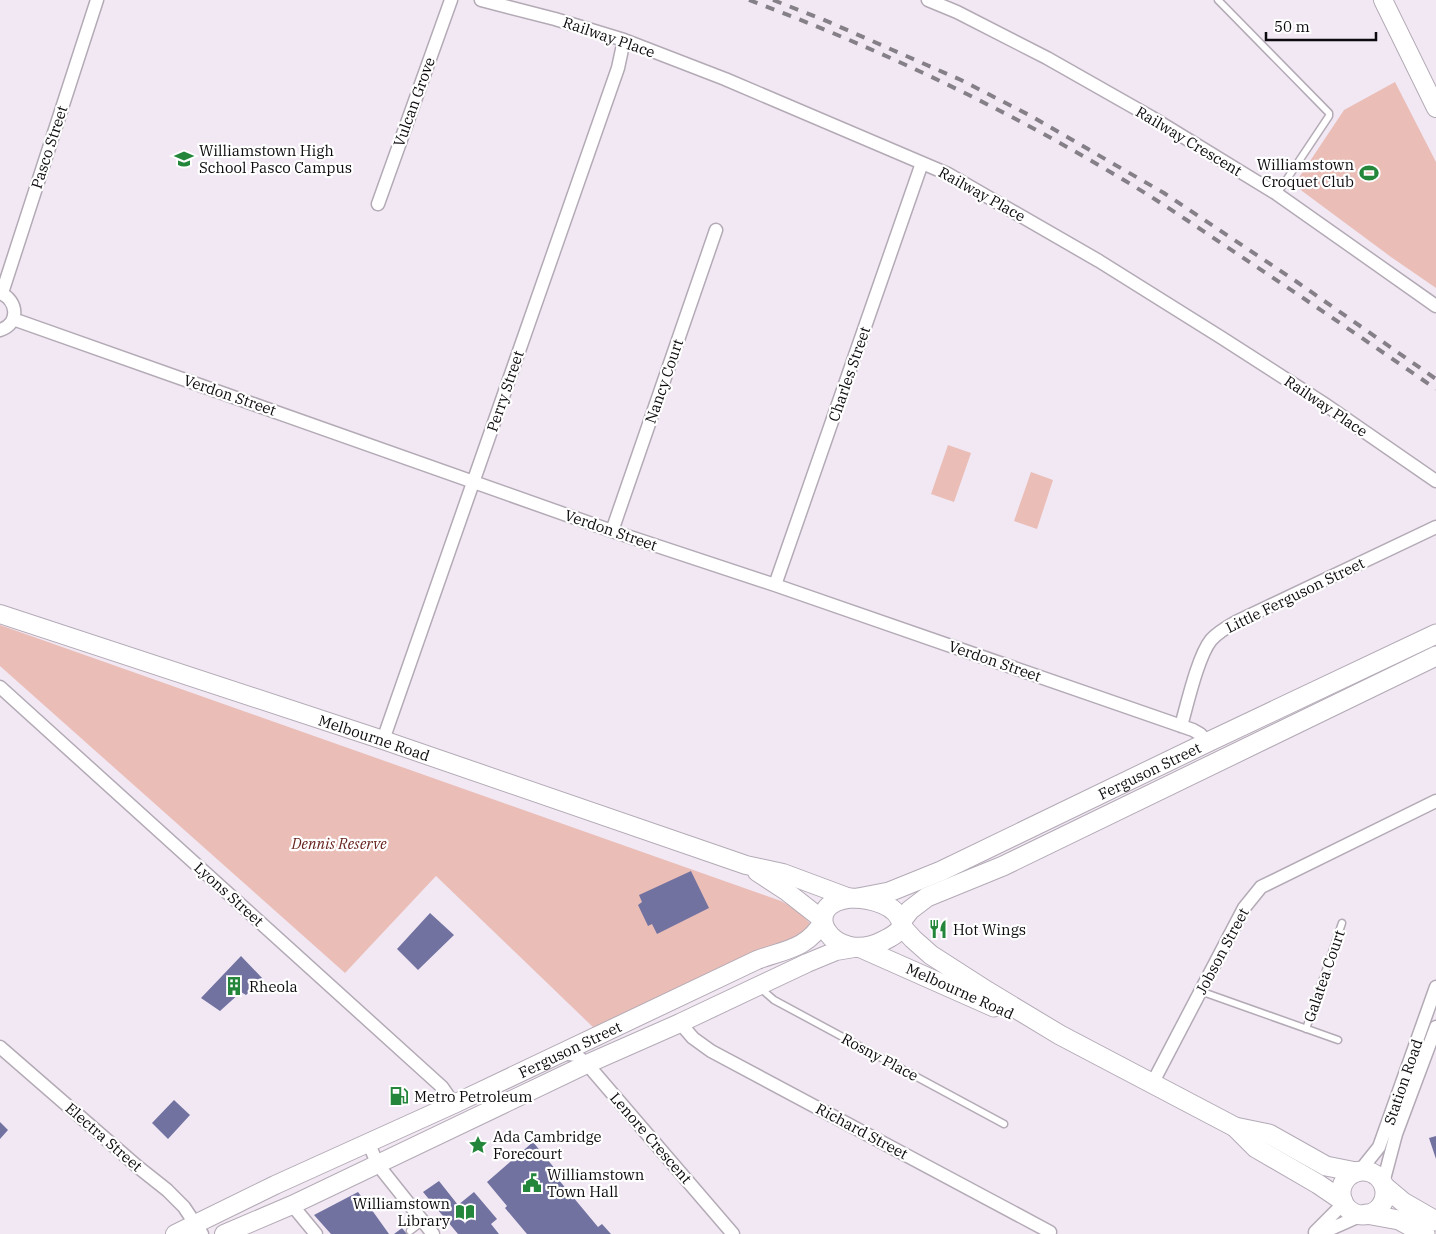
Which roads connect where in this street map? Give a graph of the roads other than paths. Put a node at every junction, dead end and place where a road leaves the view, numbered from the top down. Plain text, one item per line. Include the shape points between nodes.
1 (97, 0) edge
2 (451, 0) edge
3 (482, 0) edge
4 (928, 0) edge
5 (1218, 0) edge
6 (1383, 0) edge
7 (624, 40) junction
8 (1436, 108) edge
9 (922, 163) junction
10 (1276, 194) junction
11 (378, 204) dead end
12 (716, 230) dead end
13 (1, 293) edge
14 (1436, 306) edge
15 (14, 319) junction
16 (0, 330) edge
17 (474, 481) junction
18 (1436, 481) edge
19 (1436, 527) edge
20 (612, 531) junction
21 (776, 585) junction
22 (0, 614) edge
23 (1436, 634) edge
24 (1436, 656) edge
25 (0, 687) edge
26 (1181, 726) junction
27 (383, 740) junction
28 (1208, 742) junction
29 (1218, 763) junction
30 (1436, 801) edge
31 (746, 865) junction
32 (854, 898) junction
33 (823, 920) junction
34 (1342, 923) dead end
35 (902, 926) junction
36 (858, 948) junction
37 (758, 986) junction
38 (1436, 987) edge
39 (1200, 991) junction
40 (680, 1023) junction
41 (1436, 1027) edge
42 (1306, 1029) junction
43 (1060, 1035) junction
44 (1338, 1040) dead end
45 (0, 1047) edge
46 (562, 1053) junction
47 (588, 1064) junction
48 (1152, 1084) junction
49 (454, 1104) junction
50 (1004, 1124) dead end
51 (1234, 1127) junction
52 (368, 1142) junction
53 (378, 1165) junction
54 (1357, 1172) junction
55 (1383, 1185) junction
56 (1344, 1202) junction
57 (292, 1205) junction
58 (1364, 1214) junction
59 (423, 1221) junction
60 (1436, 1221) edge
61 (199, 1229) edge
62 (410, 1231) dead end
63 (1050, 1232) dead end
64 (175, 1234) edge
65 (224, 1234) edge
66 (316, 1234) edge
67 (433, 1234) edge
68 (733, 1234) edge
69 (1310, 1234) edge
70 (1319, 1234) edge
71 (1426, 1234) edge

1 - 13 street, Pasco Street
2 - 11 street, Vulcan Grove
3 - 7 street, Railway Place
4 - 10 street, Railway Crescent via 1047,58
5 - 10 lane via 1329,113
6 - 8 street
7 - 9 street, Railway Place
7 - 17 street, Perry Street via 618,68
9 - 18 street, Railway Place via 948,174 1099,260 1323,403
9 - 21 street, Charles Street
10 - 14 street, Railway Crescent
12 - 20 street, Nancy Court
13 - 15 street via 11,300
15 - 16 street
15 - 17 street, Verdon Street
17 - 20 street, Verdon Street
17 - 27 street, Perry Street
19 - 26 street, Little Ferguson Street via 1218,632 1203,654
20 - 21 street, Verdon Street
21 - 26 street, Verdon Street
22 - 27 street, Melbourne Road
23 - 28 main road, Ferguson Street
24 - 29 main road, Ferguson Street
25 - 49 street, Lyons Street via 442,1087
26 - 28 street, Verdon Street via 1200,734
27 - 31 street, Melbourne Road
28 - 29 main road
28 - 32 main road, Ferguson Street via 941,872 889,892
29 - 35 main road, Ferguson Street via 1003,866 927,897 910,910
30 - 39 street, Jobson Street via 1262,887 1244,908
31 - 32 street, Melbourne Road via 773,870
31 - 33 street, Melbourne Road
32 - 33 main road via 830,904
32 - 35 main road via 882,904 898,916
33 - 36 main road via 836,942
33 - 46 street, Ferguson Street via 802,945 756,960
34 - 42 lane, Galatea Court
35 - 36 main road via 873,946
35 - 43 main road, Melbourne Road via 931,955
36 - 37 street, Ferguson Street via 827,954
36 - 43 main road, Melbourne Road
37 - 40 street, Ferguson Street
37 - 50 lane, Rosny Place via 774,1000
38 - 54 street, Station Road via 1380,1147
39 - 42 lane, Galatea Court
39 - 48 street, Jobson Street
40 - 47 street, Ferguson Street
40 - 63 street, Richard Street via 711,1051
41 - 55 street, Station Road via 1396,1134
42 - 44 lane, Galatea Court
43 - 48 main road, Melbourne Road
45 - 61 street, Electra Street via 167,1190
46 - 47 street, Lenore Crescent via 576,1055
46 - 49 street, Ferguson Street
47 - 53 street, Ferguson Street
47 - 68 street, Lenore Crescent
48 - 51 main road, Melbourne Road
49 - 52 street, Ferguson Street
51 - 54 main road, Melbourne Road via 1269,1134 1326,1166
51 - 56 main road, Melbourne Road via 1256,1148
52 - 53 street
52 - 61 street, Ferguson Street
53 - 57 street, Ferguson Street
53 - 59 street
54 - 55 main road via 1371,1172
54 - 56 main road via 1344,1182
55 - 58 main road via 1382,1205
55 - 60 main road via 1403,1202
56 - 58 main road via 1352,1211
56 - 69 street via 1328,1221
57 - 65 street, Ferguson Street
57 - 66 street
58 - 70 street
58 - 71 main road via 1399,1220
59 - 62 lane
59 - 67 street
61 - 64 street, Ferguson Street

